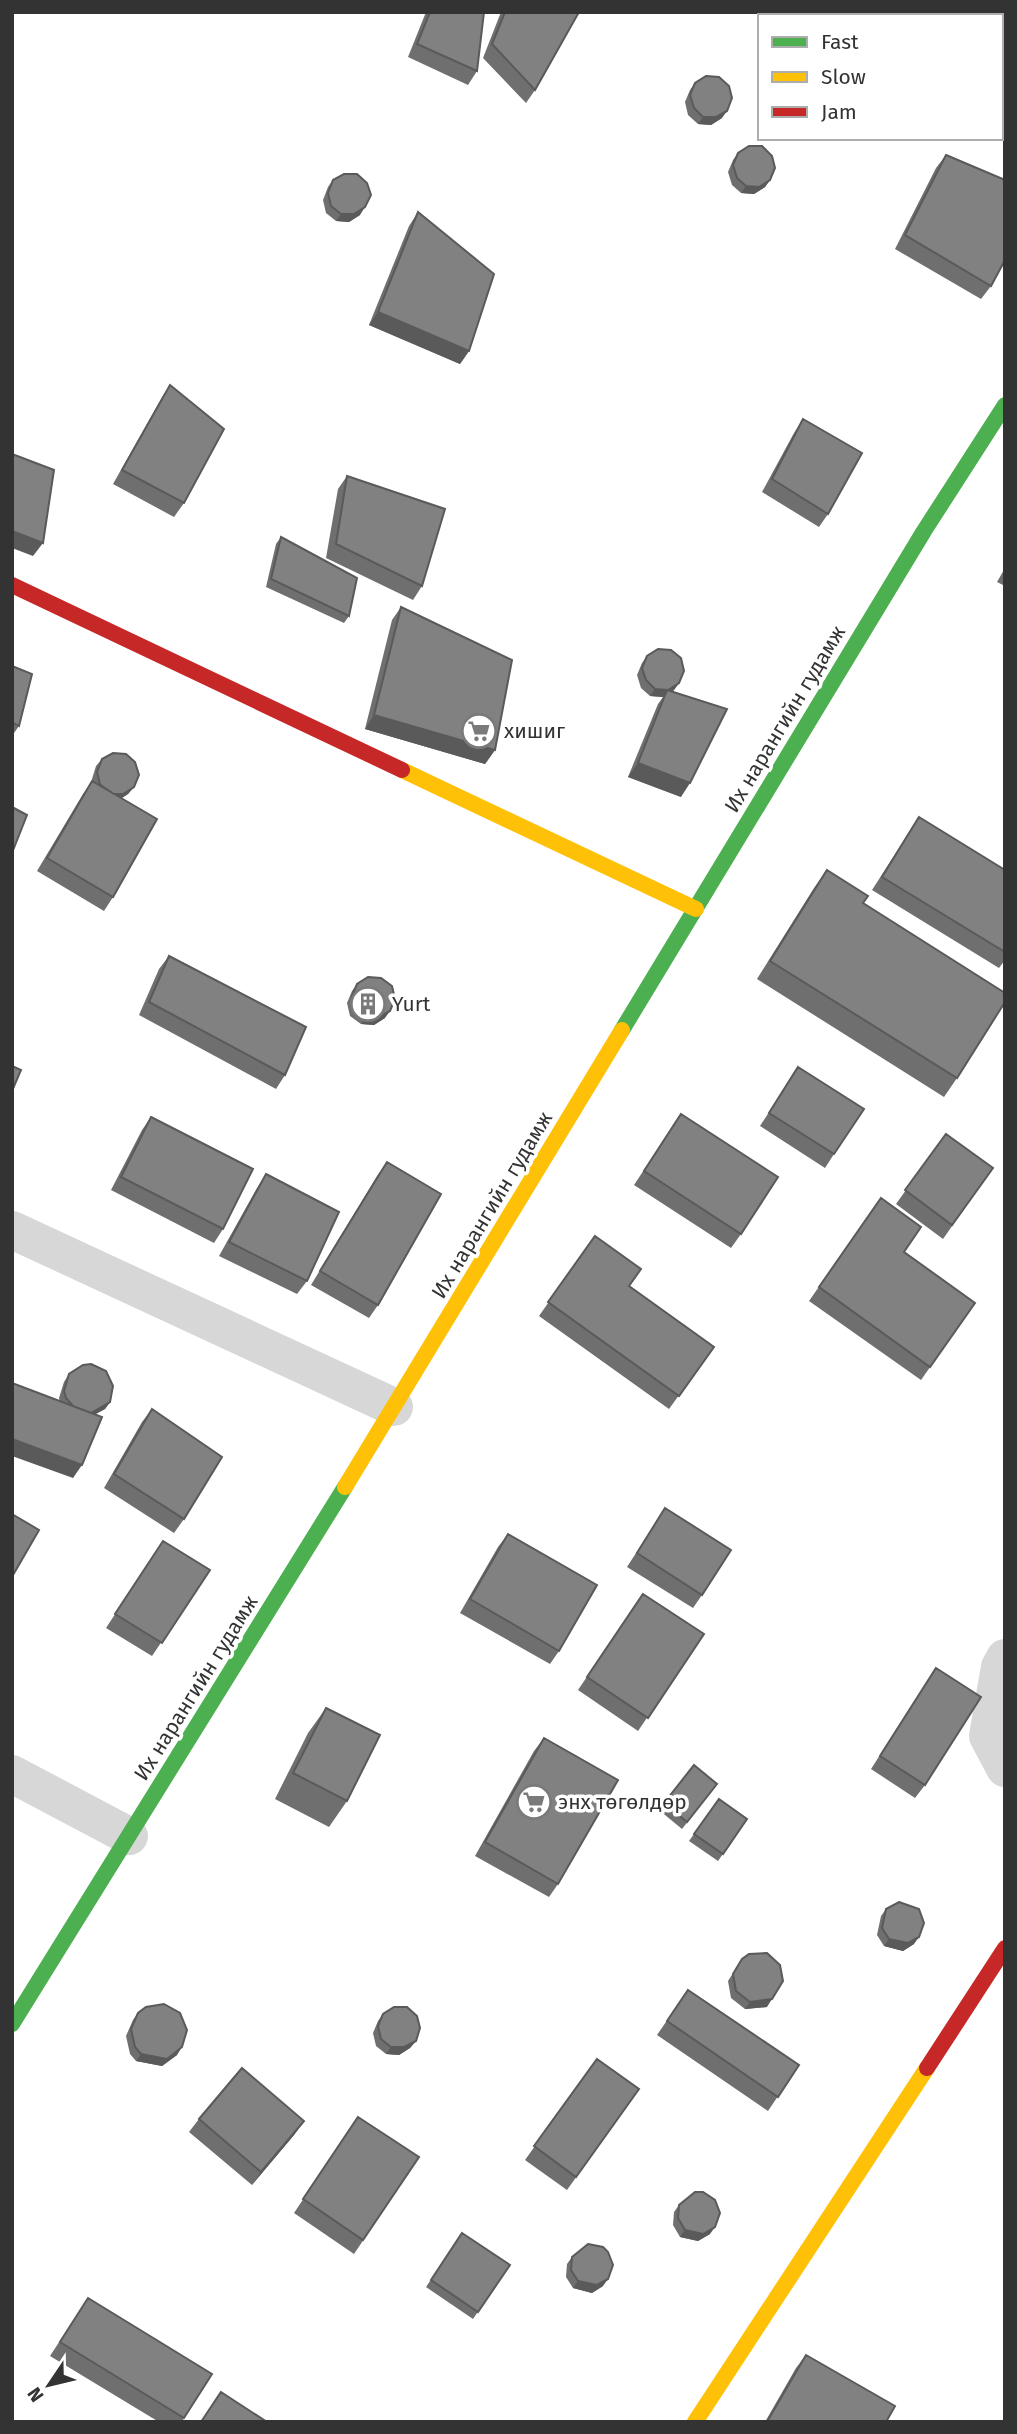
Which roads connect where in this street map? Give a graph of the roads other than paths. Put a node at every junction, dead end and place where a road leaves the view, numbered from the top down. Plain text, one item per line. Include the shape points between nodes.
1 (1005, 405) edge
2 (12, 585) edge
3 (696, 909) junction
4 (12, 1230) edge
5 (394, 1407) junction
6 (1005, 1658) edge
7 (1005, 1768) edge
8 (12, 1774) edge
9 (129, 1836) junction
10 (1005, 1948) edge
11 (12, 2024) edge
12 (695, 2422) edge

1 - 3 main road, Их нарангийн гудамж
2 - 3 main road
3 - 5 main road, Их нарангийн гудамж
4 - 5 street
5 - 9 main road, Их нарангийн гудамж
6 - 7 street via 988,1736
8 - 9 street
9 - 11 main road, Их нарангийн гудамж
10 - 12 main road

